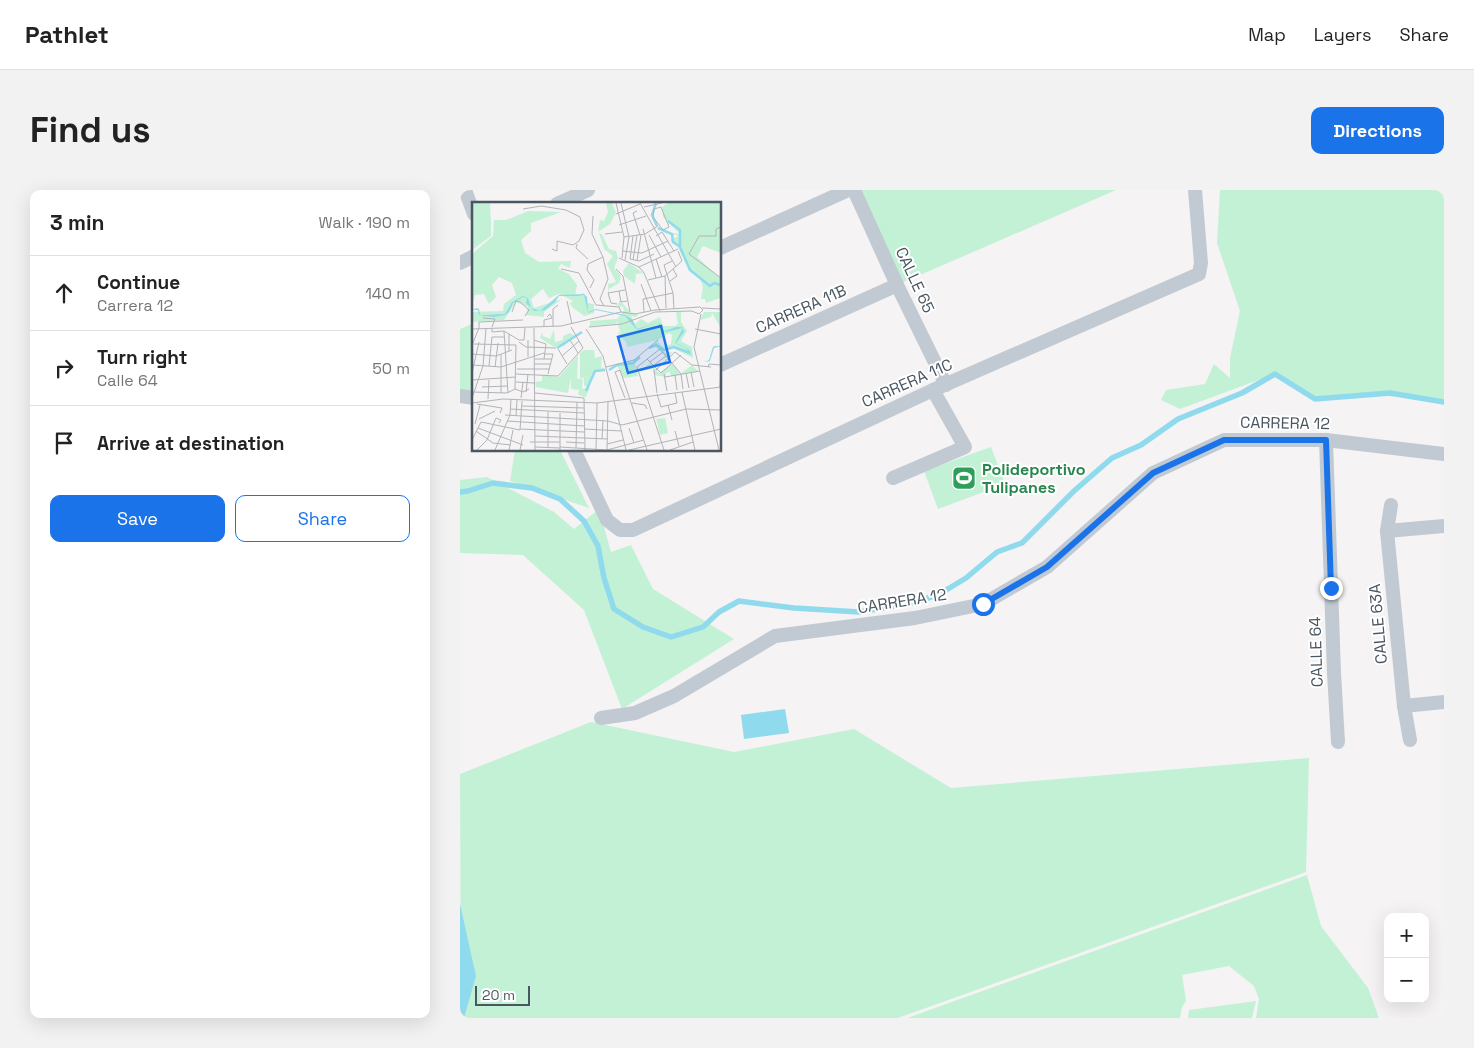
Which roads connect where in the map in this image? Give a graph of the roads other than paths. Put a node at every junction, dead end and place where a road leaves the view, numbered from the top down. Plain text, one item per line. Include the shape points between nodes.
1 (465, 190) edge
2 (588, 190) edge
3 (848, 190) edge
4 (854, 190) edge
5 (1195, 190) edge
6 (561, 202) edge
7 (472, 209) edge
8 (721, 248) edge
9 (472, 257) edge
10 (460, 263) edge
11 (897, 285) junction
12 (721, 365) edge
13 (940, 387) junction
14 (1326, 440) junction
15 (574, 451) edge
16 (1444, 454) edge
17 (893, 478) dead end
18 (1391, 504) dead end
19 (1444, 526) edge
20 (1387, 531) junction
21 (1444, 702) edge
22 (1404, 706) junction
23 (601, 718) dead end
24 (1410, 740) dead end
25 (1338, 742) dead end

1 - 7 street
2 - 6 street
3 - 8 street
4 - 11 street, CALLE 65
5 - 13 street, CARRERA 11C via 1201,263 1199,274
9 - 10 street
11 - 12 street, CARRERA 11B
11 - 13 street, CALLE 65
13 - 15 street, CARRERA 11C via 633,530 620,530 607,520
13 - 17 street, CALLE 65 via 965,447
14 - 16 street, CARRERA 12
14 - 23 street, CARRERA 12 via 1224,440 1153,473 1047,567 983,604 914,618 775,636 674,696 635,713
14 - 25 street, CALLE 64
18 - 20 street, CALLE 63A
19 - 20 street
20 - 22 street, CALLE 63A
21 - 22 street
22 - 24 street, CALLE 63A

